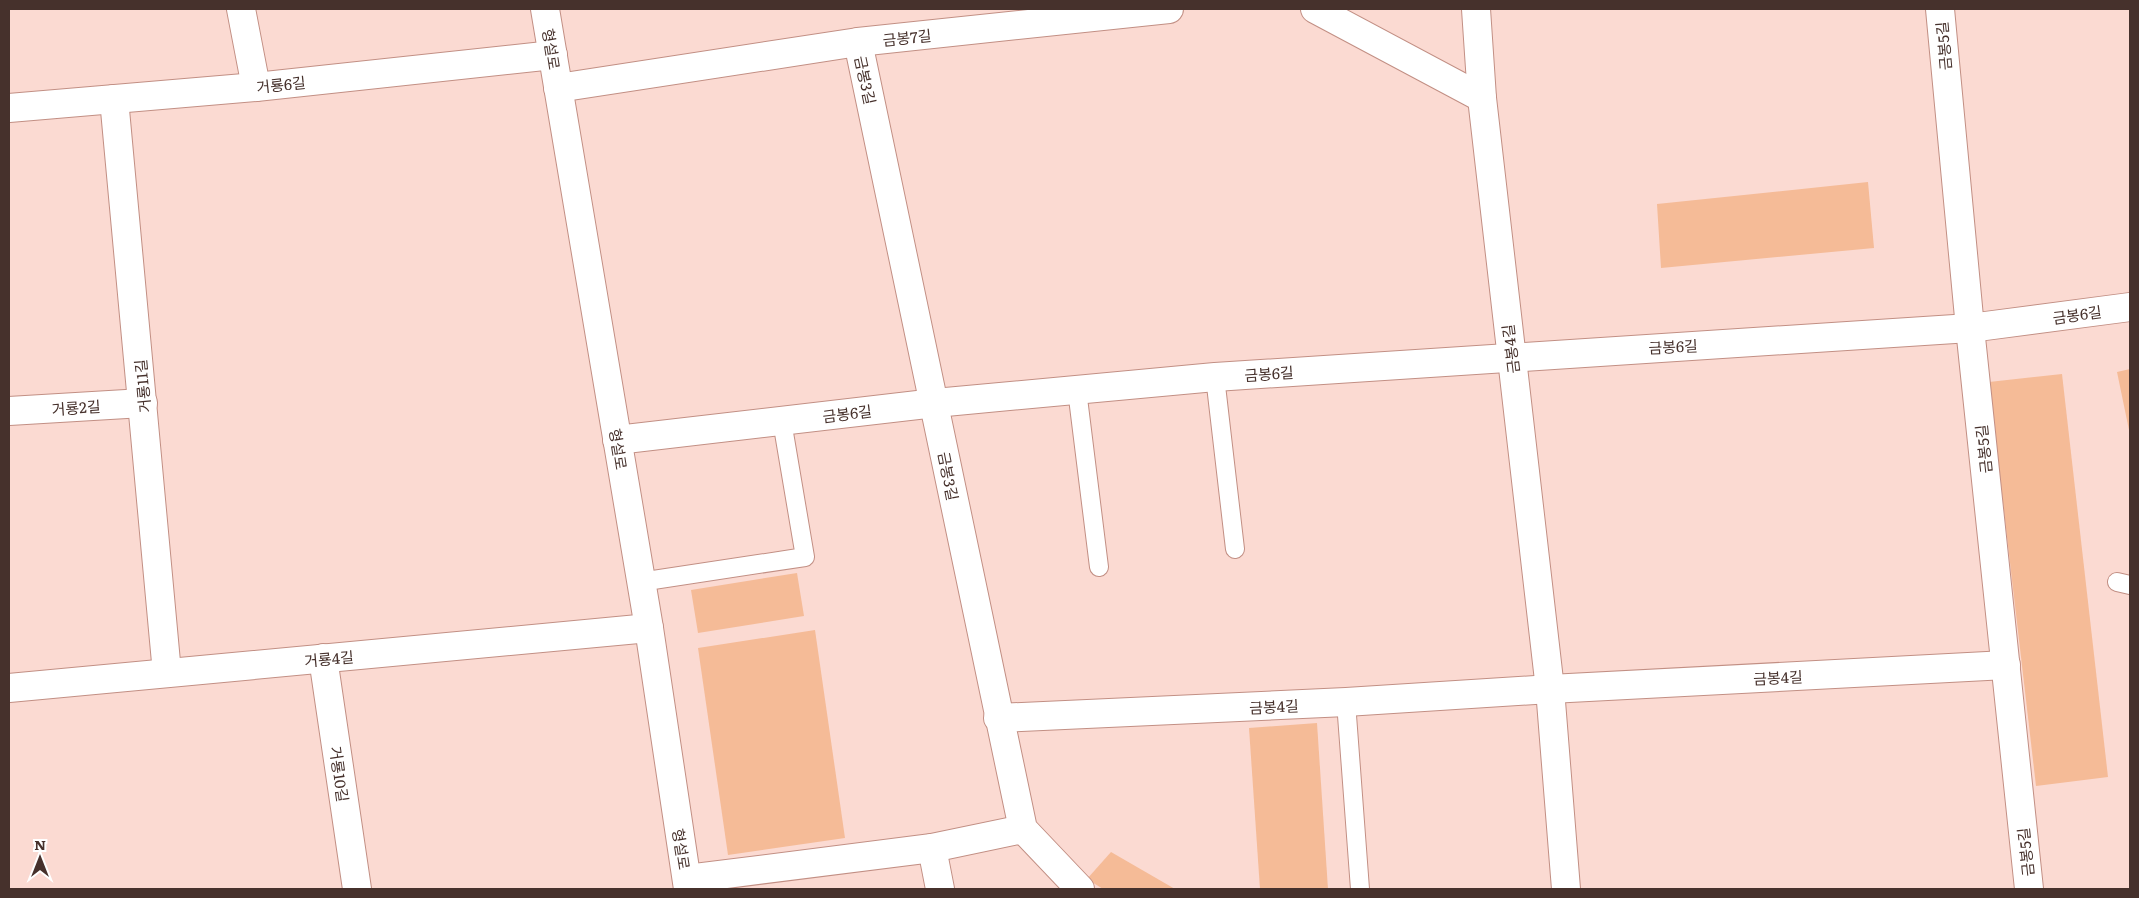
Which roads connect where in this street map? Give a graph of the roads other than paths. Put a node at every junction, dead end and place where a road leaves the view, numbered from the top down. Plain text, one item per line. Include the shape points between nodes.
1 (241, 9) edge
2 (545, 9) edge
3 (1169, 9) edge
4 (1315, 9) edge
5 (1476, 9) edge
6 (1940, 9) edge
7 (858, 42) junction
8 (553, 55) junction
9 (256, 87) junction
10 (558, 88) junction
11 (1482, 98) junction
12 (114, 99) junction
13 (9, 108) edge
14 (2130, 307) edge
15 (1970, 328) junction
16 (1511, 356) junction
17 (1215, 377) junction
18 (1077, 390) junction
19 (143, 403) junction
20 (935, 403) junction
21 (9, 411) edge
22 (782, 421) junction
23 (617, 440) junction
24 (1235, 549) dead end
25 (1099, 567) dead end
26 (640, 582) junction
27 (649, 628) junction
28 (323, 658) junction
29 (2006, 665) junction
30 (167, 674) junction
31 (9, 688) edge
32 (1550, 688) junction
33 (1346, 702) junction
34 (998, 718) junction
35 (1023, 829) junction
36 (932, 848) junction
37 (687, 884) edge
38 (358, 889) edge
39 (940, 889) edge
40 (1080, 889) edge
41 (1360, 889) edge
42 (1566, 889) edge
43 (2029, 889) edge

1 - 9 street
2 - 8 street, 형설로
3 - 7 street, 금봉7길
4 - 11 street
5 - 11 street, 금봉4길
6 - 15 street, 금봉5길
7 - 10 street, 금봉7길
7 - 20 street, 금봉3길
8 - 9 street, 거룡6길
8 - 10 street, 형설로
9 - 12 street, 거룡6길
10 - 23 street, 형설로
11 - 16 street, 금봉4길
12 - 13 street, 거룡6길
12 - 19 street, 거룡11길
14 - 15 street, 금봉6길
15 - 16 street, 금봉6길
15 - 29 street, 금봉5길
16 - 17 street, 금봉6길
16 - 32 street, 금봉4길
17 - 18 street, 금봉6길
17 - 24 lane
18 - 20 street, 금봉6길
18 - 25 lane
19 - 21 street, 거룡2길
19 - 30 street, 거룡11길
20 - 22 street, 금봉6길
20 - 34 street, 금봉3길
22 - 23 street, 금봉6길
22 - 26 lane via 805,557
23 - 26 street, 형설로
26 - 27 street, 형설로
27 - 28 street, 거룡4길
27 - 37 street, 형설로
28 - 30 street, 거룡4길
28 - 38 street, 거룡10길
29 - 32 street, 금봉4길
29 - 43 street, 금봉5길
30 - 31 street, 거룡4길
32 - 33 street, 금봉4길
32 - 42 street, 금봉4길
33 - 34 street, 금봉4길
33 - 41 lane
34 - 35 street, 금봉3길
35 - 36 street
35 - 40 street
36 - 37 street
36 - 39 street

